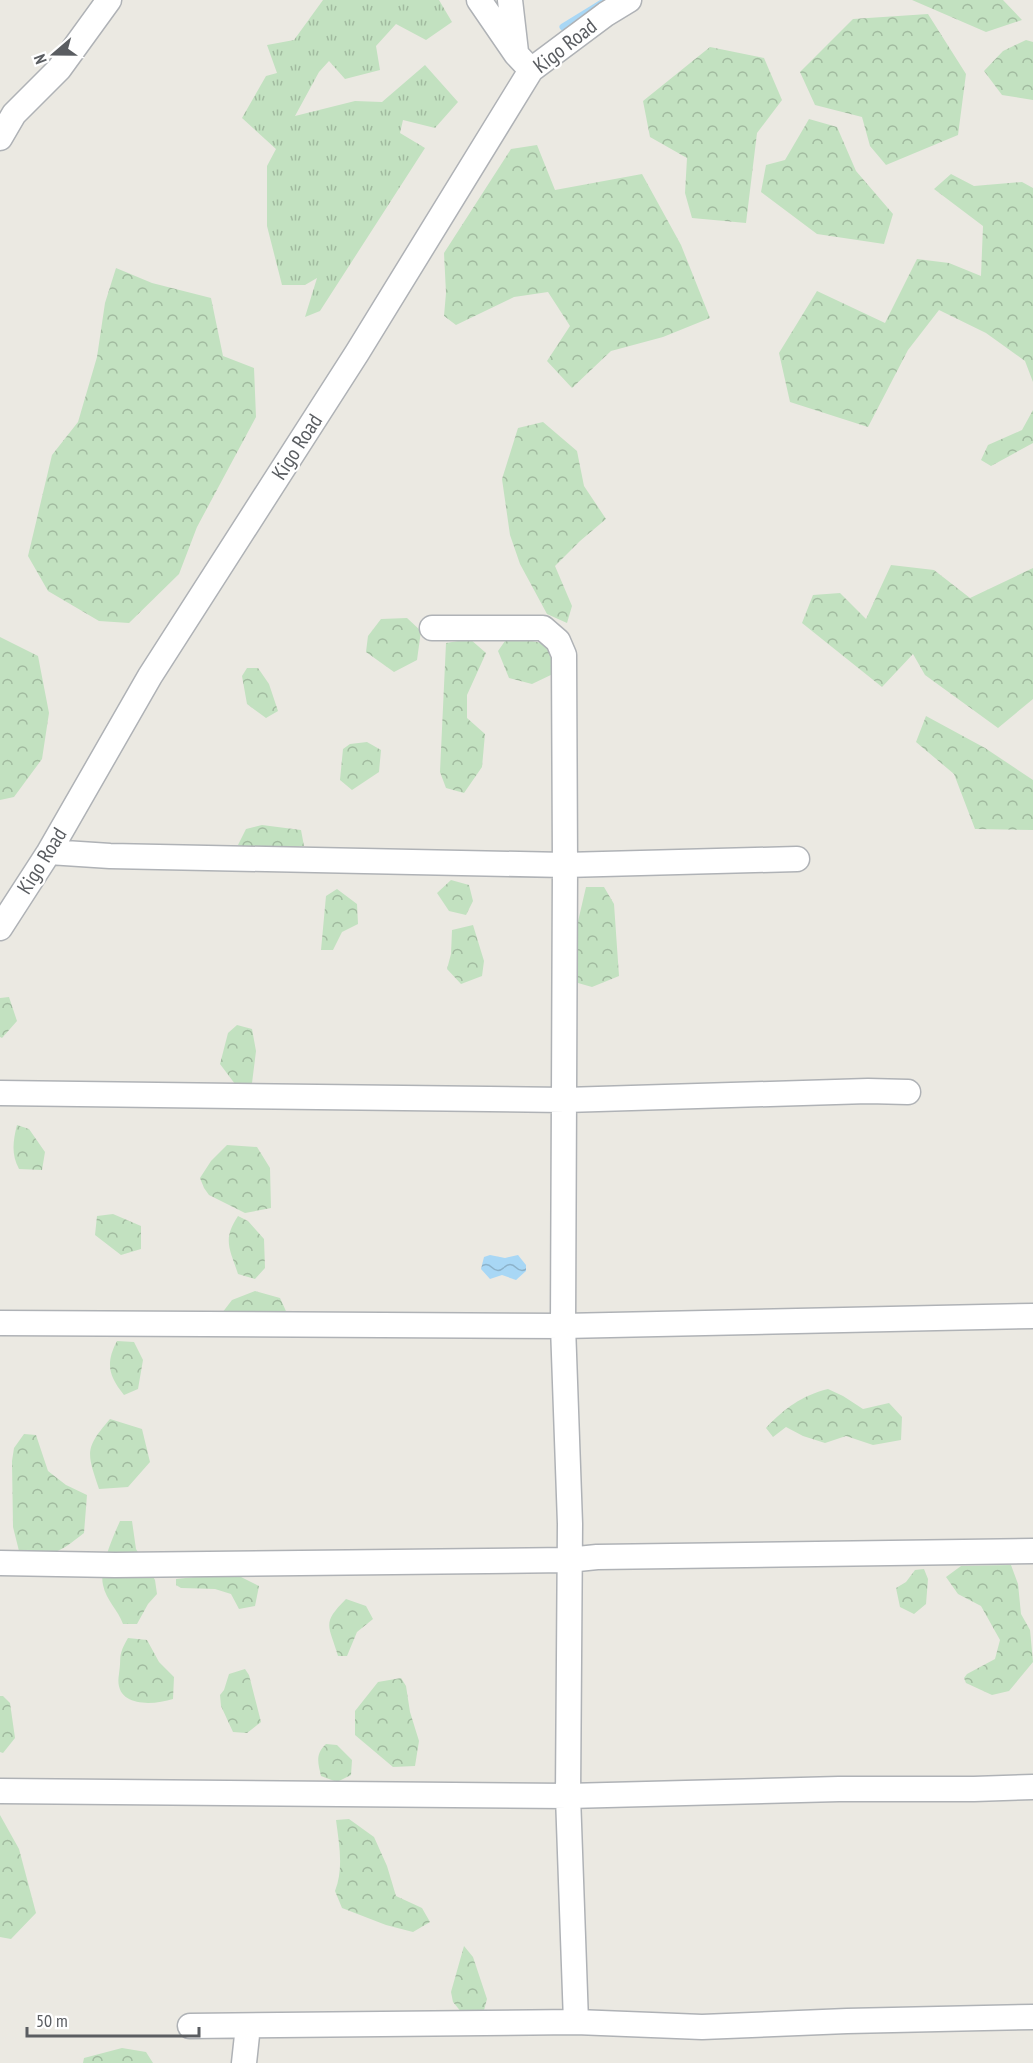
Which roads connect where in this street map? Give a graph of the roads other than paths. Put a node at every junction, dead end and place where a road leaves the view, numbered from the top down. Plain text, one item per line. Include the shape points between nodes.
1 (109, 0) edge
2 (478, 0) edge
3 (510, 0) edge
4 (629, 0) edge
5 (524, 62) junction
6 (0, 138) edge
7 (432, 628) dead end
8 (49, 852) junction
9 (797, 859) dead end
10 (565, 865) junction
11 (0, 927) edge
12 (908, 1092) dead end
13 (0, 1093) edge
14 (565, 1100) junction
15 (1033, 1316) edge
16 (0, 1323) edge
17 (563, 1326) junction
18 (1033, 1551) edge
19 (568, 1560) junction
20 (0, 1563) edge
21 (1033, 1787) edge
22 (0, 1791) edge
23 (568, 1796) junction
24 (1033, 2017) edge
25 (576, 2022) junction
26 (190, 2026) dead end
27 (248, 2026) junction
28 (244, 2063) edge

1 - 6 street via 59,69 15,114
2 - 5 street
3 - 5 street
4 - 5 street, Kigo Road
5 - 8 street, Kigo Road via 357,352 150,676
7 - 10 street via 543,628 558,641 564,655
8 - 10 street
8 - 11 street, Kigo Road
9 - 10 street
10 - 14 street
12 - 14 street
13 - 14 street
14 - 17 street
15 - 17 street
16 - 17 street
17 - 19 street
18 - 19 street
19 - 20 street
19 - 23 street
21 - 23 street
22 - 23 street
23 - 25 street
24 - 25 street via 702,2027
25 - 27 street
26 - 27 street
27 - 28 street

